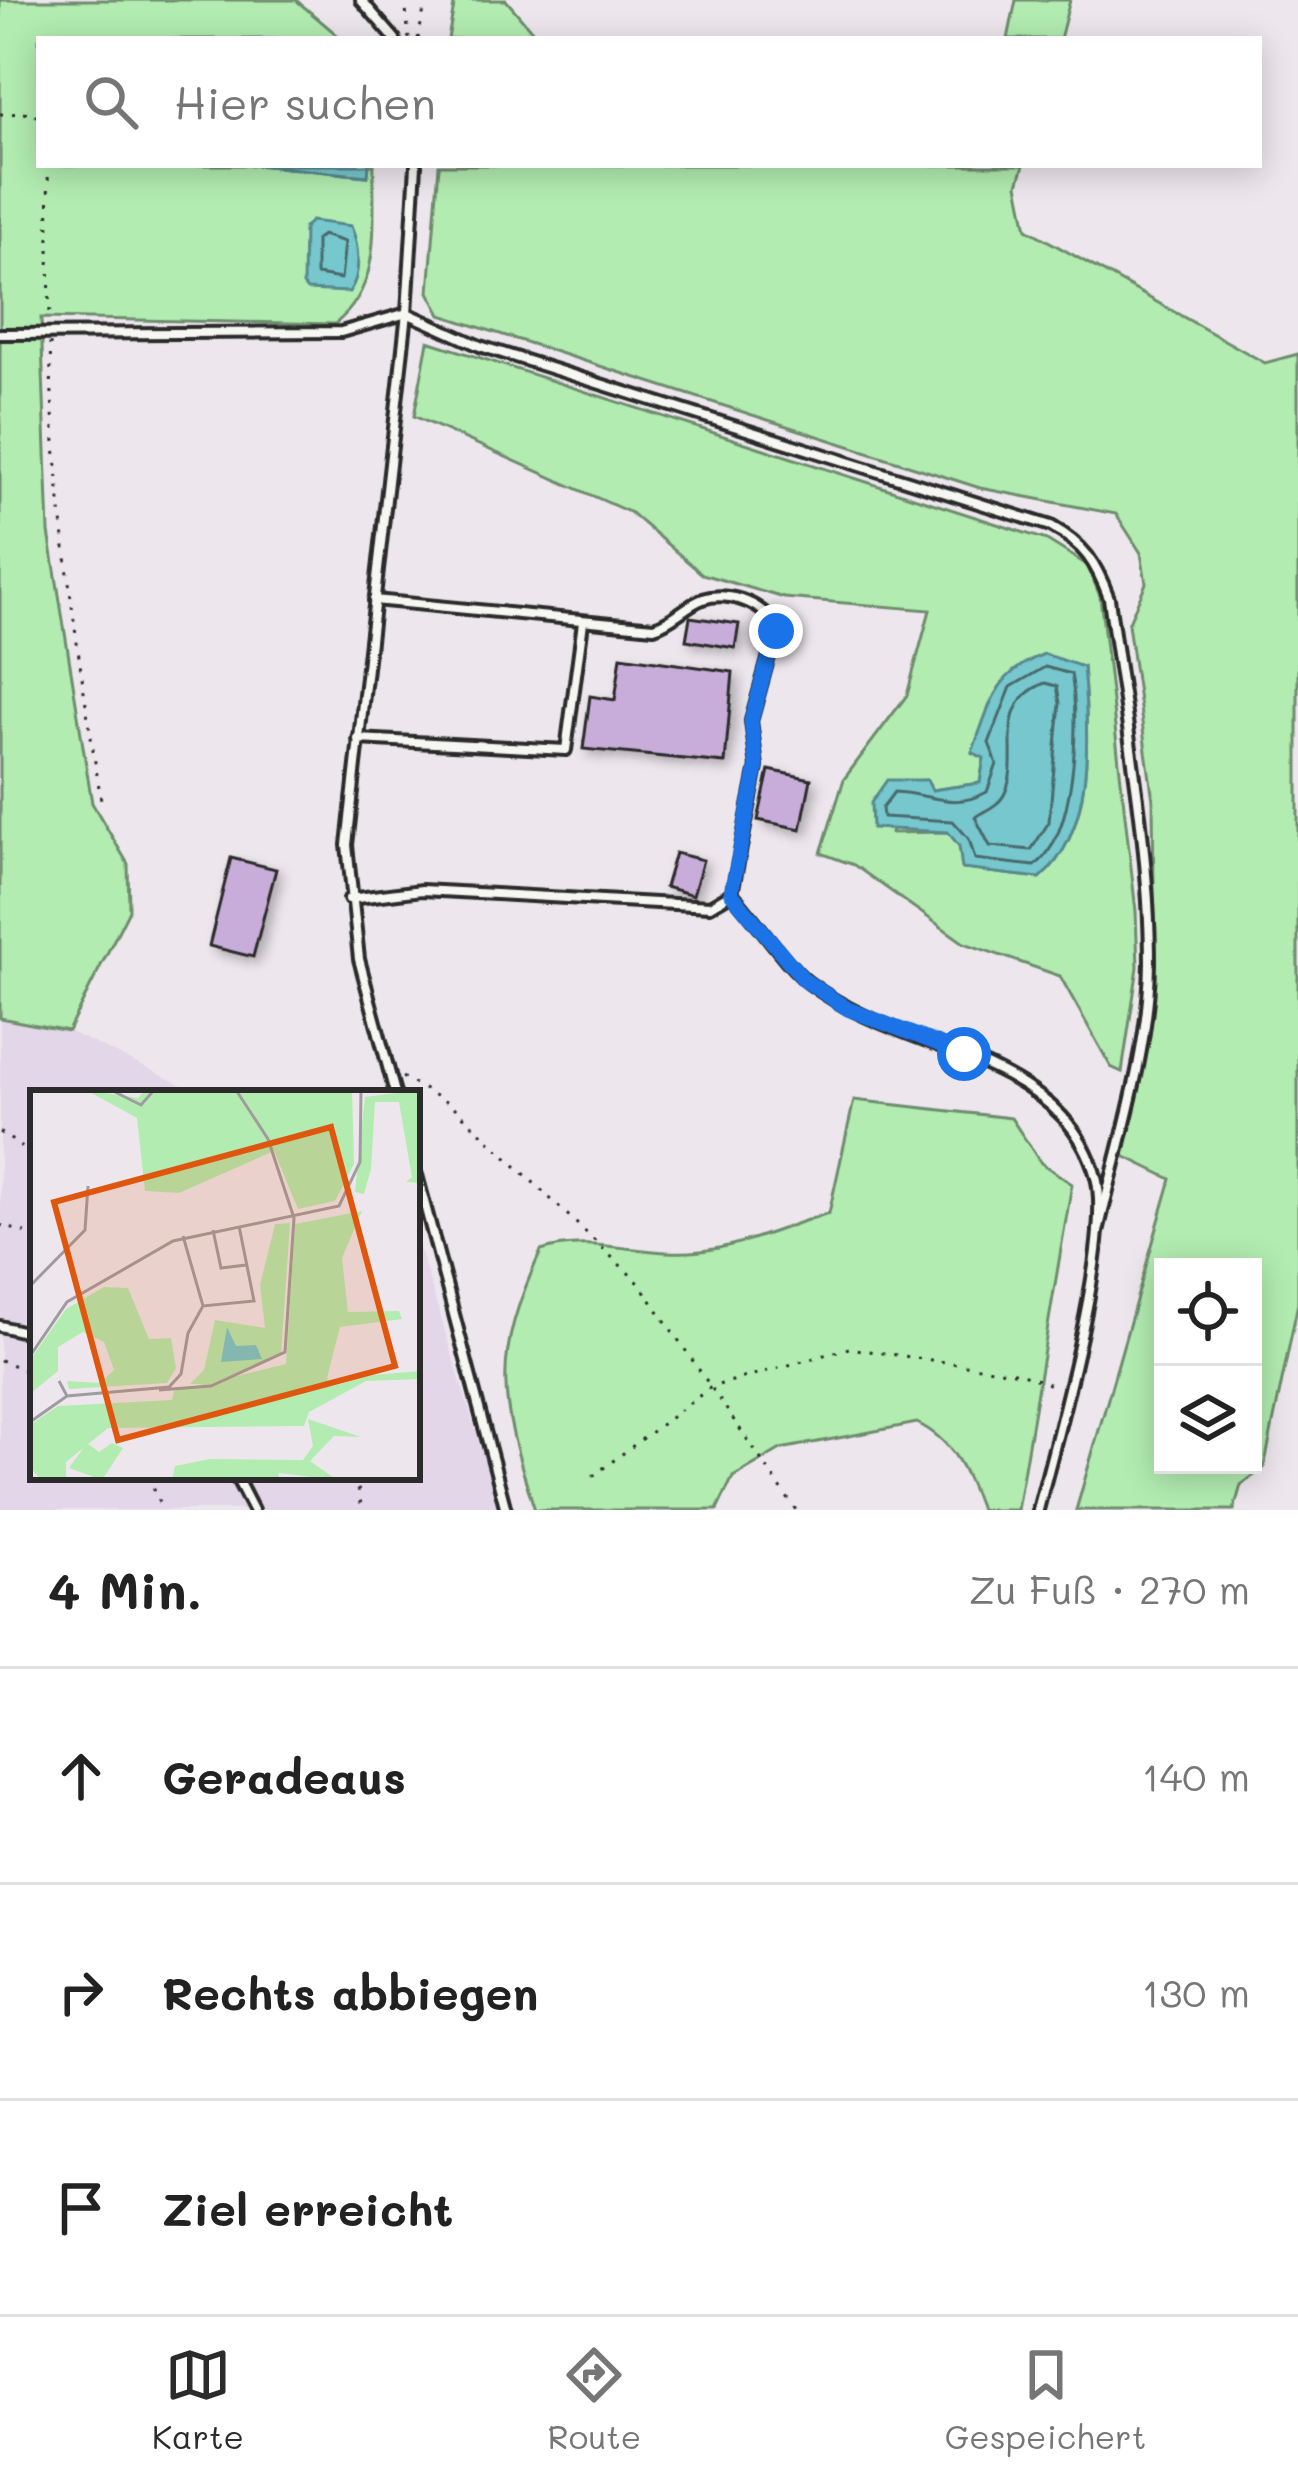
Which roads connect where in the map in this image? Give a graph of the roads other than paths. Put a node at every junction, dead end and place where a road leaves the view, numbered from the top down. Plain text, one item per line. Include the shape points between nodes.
1 (361, 0) edge
2 (392, 36) edge
3 (416, 168) edge
4 (407, 313) junction
5 (0, 334) edge
6 (374, 600) junction
7 (583, 622) junction
8 (358, 739) junction
9 (731, 893) junction
10 (349, 899) junction
11 (394, 1090) edge
12 (420, 1186) edge
13 (1098, 1232) junction
14 (0, 1326) edge
15 (30, 1333) edge
16 (238, 1480) edge
17 (253, 1510) edge
18 (506, 1510) edge
19 (1038, 1510) edge

1 - 2 lane
3 - 4 lane
4 - 5 lane via 341,332
4 - 6 lane
4 - 13 lane via 480,346 1051,526 1094,560 1109,598 1150,966
6 - 7 lane
6 - 8 lane
7 - 8 lane via 566,750
7 - 9 lane via 654,627 676,621 700,599 720,597 772,617 774,651 751,721 757,767
8 - 10 lane via 346,845
9 - 10 lane via 710,906 422,890
9 - 13 lane via 804,980 848,1009 964,1054 1050,1102 1077,1132 1097,1179
10 - 11 lane
12 - 18 lane
13 - 19 lane
14 - 15 lane
16 - 17 lane

